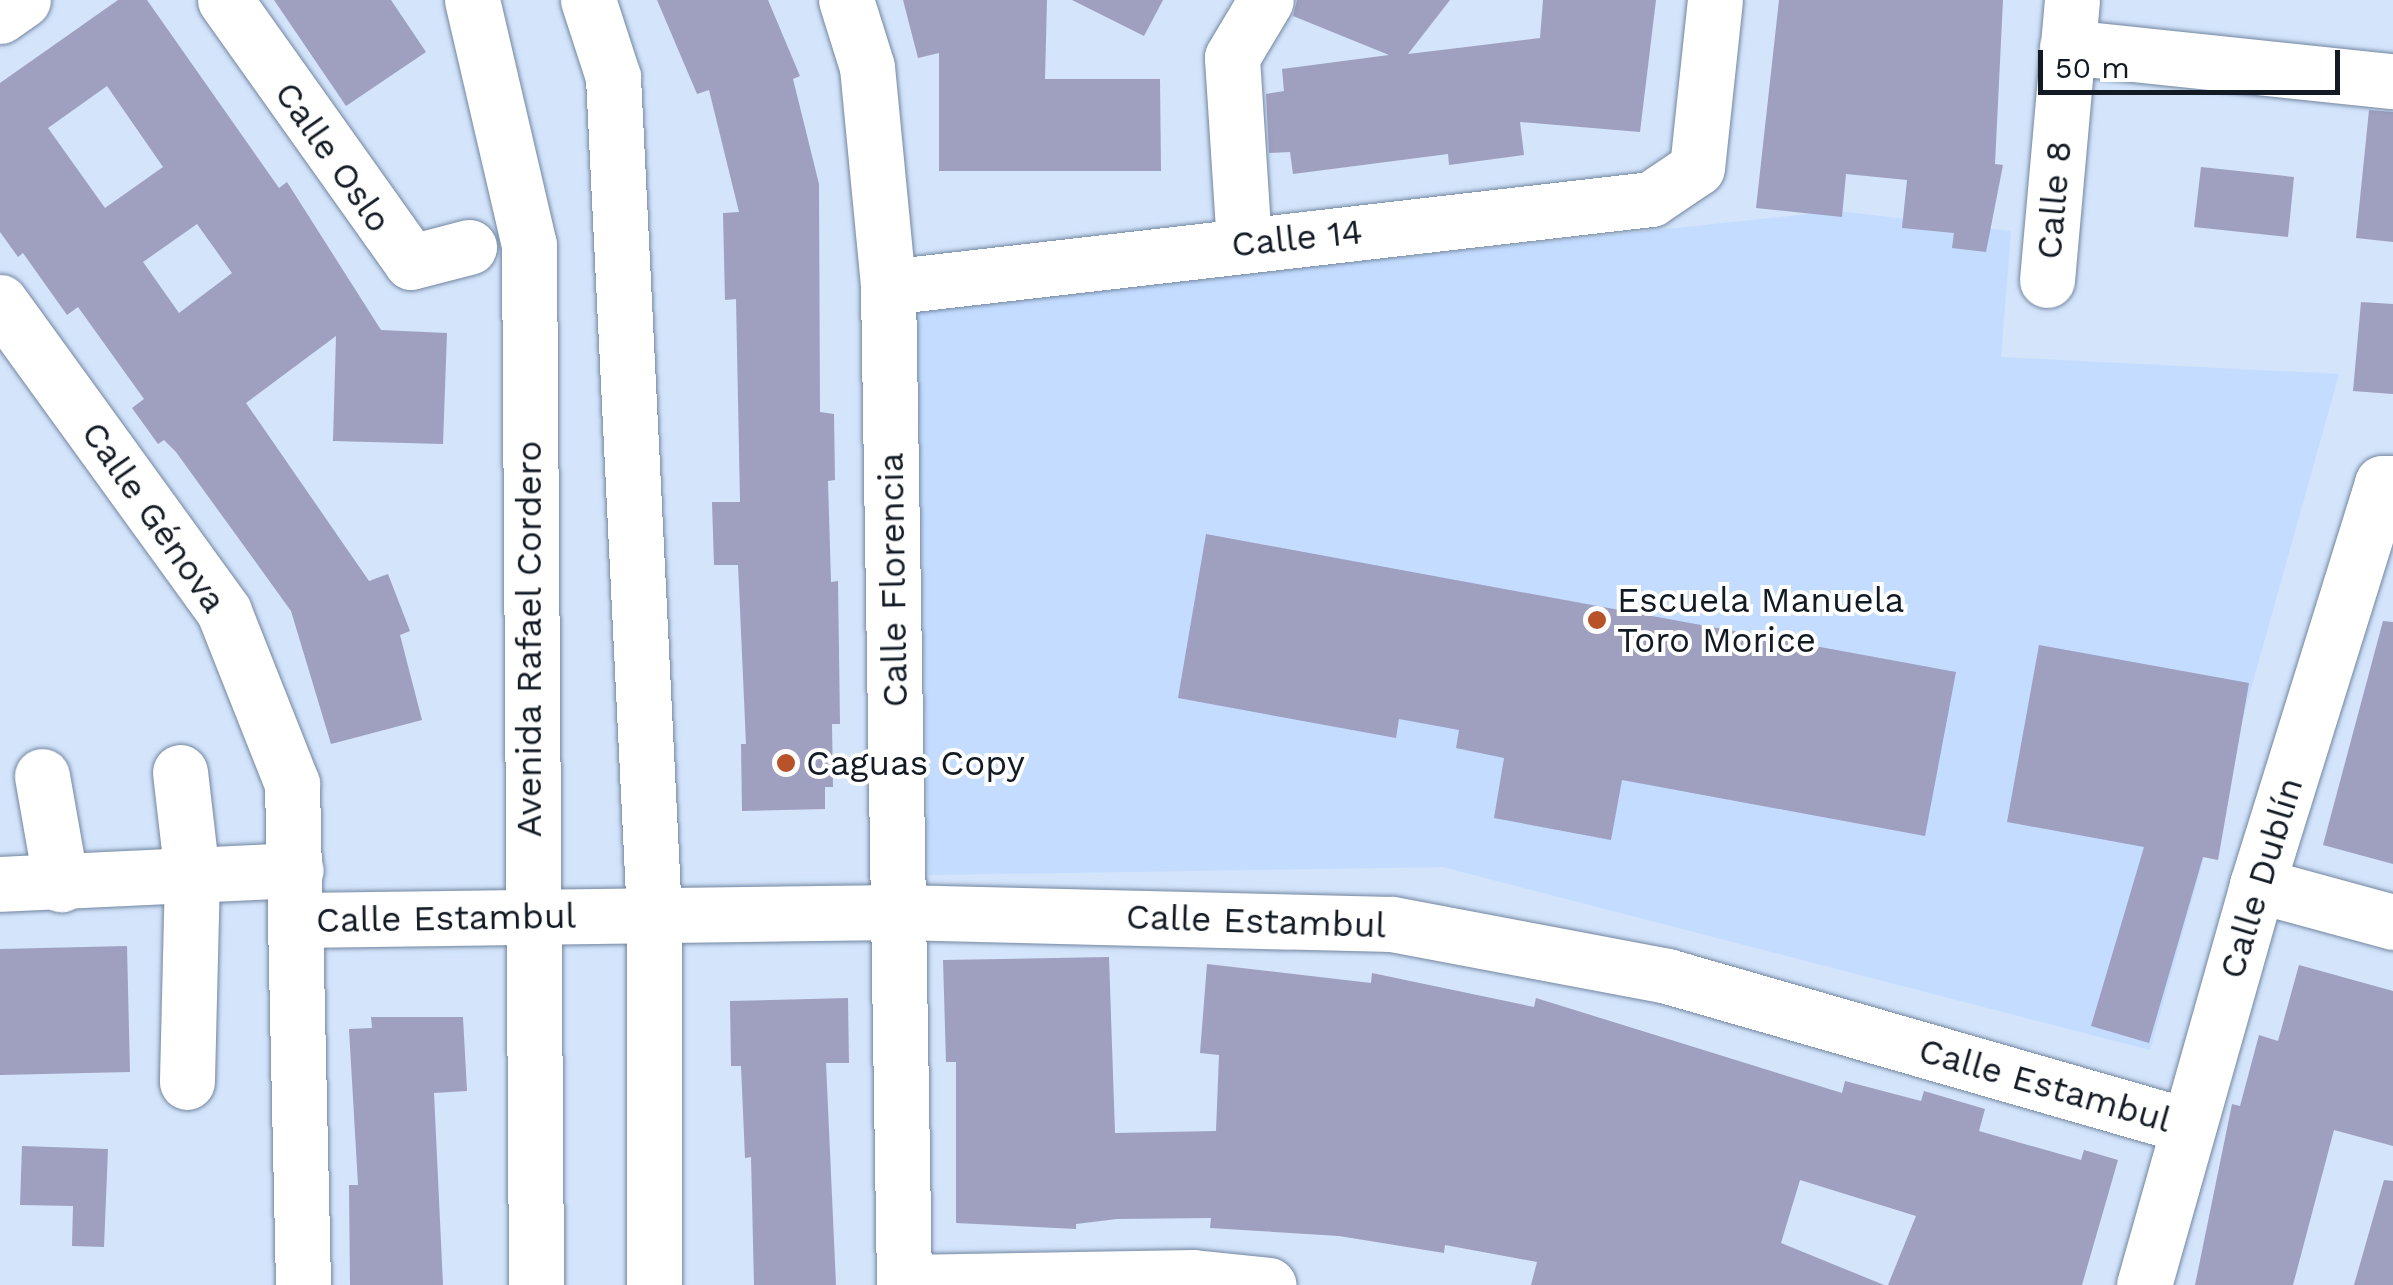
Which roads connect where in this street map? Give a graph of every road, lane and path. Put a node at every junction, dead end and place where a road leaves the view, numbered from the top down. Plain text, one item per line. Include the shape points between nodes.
1 (23, 0) edge
2 (224, 0) edge
3 (472, 0) edge
4 (588, 0) edge
5 (846, 0) edge
6 (1266, 0) edge
7 (1715, 0) edge
8 (0, 16) edge
9 (2070, 24) edge
10 (2393, 81) edge
11 (1244, 244) junction
12 (470, 248) dead end
13 (2048, 280) dead end
14 (888, 287) junction
15 (0, 302) edge
16 (2393, 484) edge
17 (180, 772) dead end
18 (42, 776) dead end
19 (192, 874) junction
20 (0, 884) edge
21 (60, 884) junction
22 (2258, 885) junction
23 (297, 895) junction
24 (898, 912) junction
25 (654, 915) junction
26 (530, 916) junction
27 (2393, 922) edge
28 (187, 1082) dead end
29 (2188, 1126) junction
30 (904, 1284) edge
31 (303, 1285) edge
32 (536, 1285) edge
33 (654, 1285) edge
34 (1270, 1285) edge
35 (2144, 1285) edge

1 - 8 street
2 - 12 street, Calle Oslo via 411,262
3 - 26 street, Avenida Rafael Cordero via 529,244
4 - 25 street via 613,78
5 - 14 street, Calle Florencia via 867,66
6 - 11 street via 1232,57
7 - 11 street, Calle 14 via 1697,168 1651,198
9 - 10 street
9 - 13 street, Calle 8
11 - 14 street, Calle 14
14 - 24 street, Calle Florencia
15 - 23 street, Calle Génova via 224,612 292,784
16 - 22 street, Calle Dublín via 2382,483
17 - 19 street
18 - 21 street
19 - 21 street, Calle Estambul
19 - 23 street, Calle Estambul
19 - 28 street
20 - 21 street, Calle Estambul
22 - 27 street
22 - 29 street, Calle Dublín
23 - 26 street, Calle Estambul
23 - 31 street, Calle Génova
24 - 25 street, Calle Estambul
24 - 29 street, Calle Estambul via 1392,924 1667,976
24 - 30 street, Calle Florencia
25 - 26 street, Calle Estambul
25 - 33 street
26 - 32 street, Avenida Rafael Cordero via 538,993
29 - 35 street, Calle Dublín
30 - 34 street via 1192,1277

